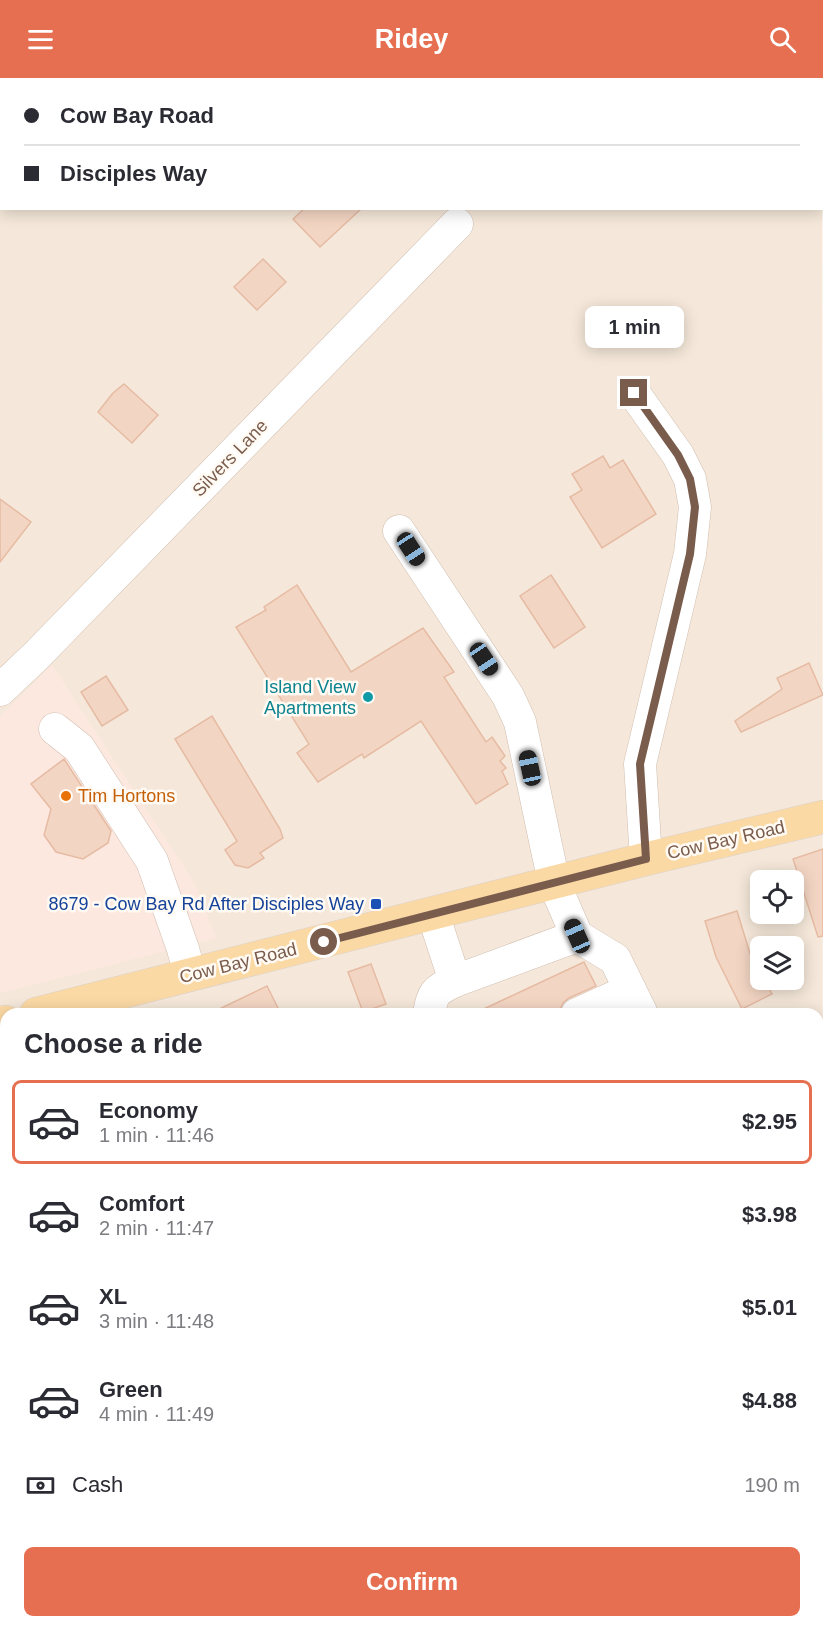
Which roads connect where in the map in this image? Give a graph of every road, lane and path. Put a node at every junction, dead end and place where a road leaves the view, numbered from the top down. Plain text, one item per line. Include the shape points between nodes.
1 (444, 225) edge
2 (634, 393) dead end
3 (399, 531) dead end
4 (0, 690) edge
5 (55, 729) dead end
6 (823, 817) edge
7 (646, 859) junction
8 (554, 883) junction
9 (433, 914) junction
10 (577, 936) junction
11 (190, 975) junction
12 (455, 981) junction
13 (636, 1002) edge
14 (60, 1008) edge
15 (430, 1008) edge
16 (606, 1008) edge

1 - 4 street, Silvers Lane via 53,639
2 - 7 street via 678,455 690,479 695,507 690,554 640,764
3 - 8 street via 508,696 520,722
5 - 11 street via 79,747 152,861
6 - 7 main road, Cow Bay Road
7 - 8 main road, Cow Bay Road
8 - 9 main road, Cow Bay Road
8 - 10 street
9 - 11 main road, Cow Bay Road
9 - 12 street
10 - 12 street
10 - 13 street via 615,958
11 - 14 main road, Cow Bay Road
12 - 15 street via 436,990
13 - 16 street

